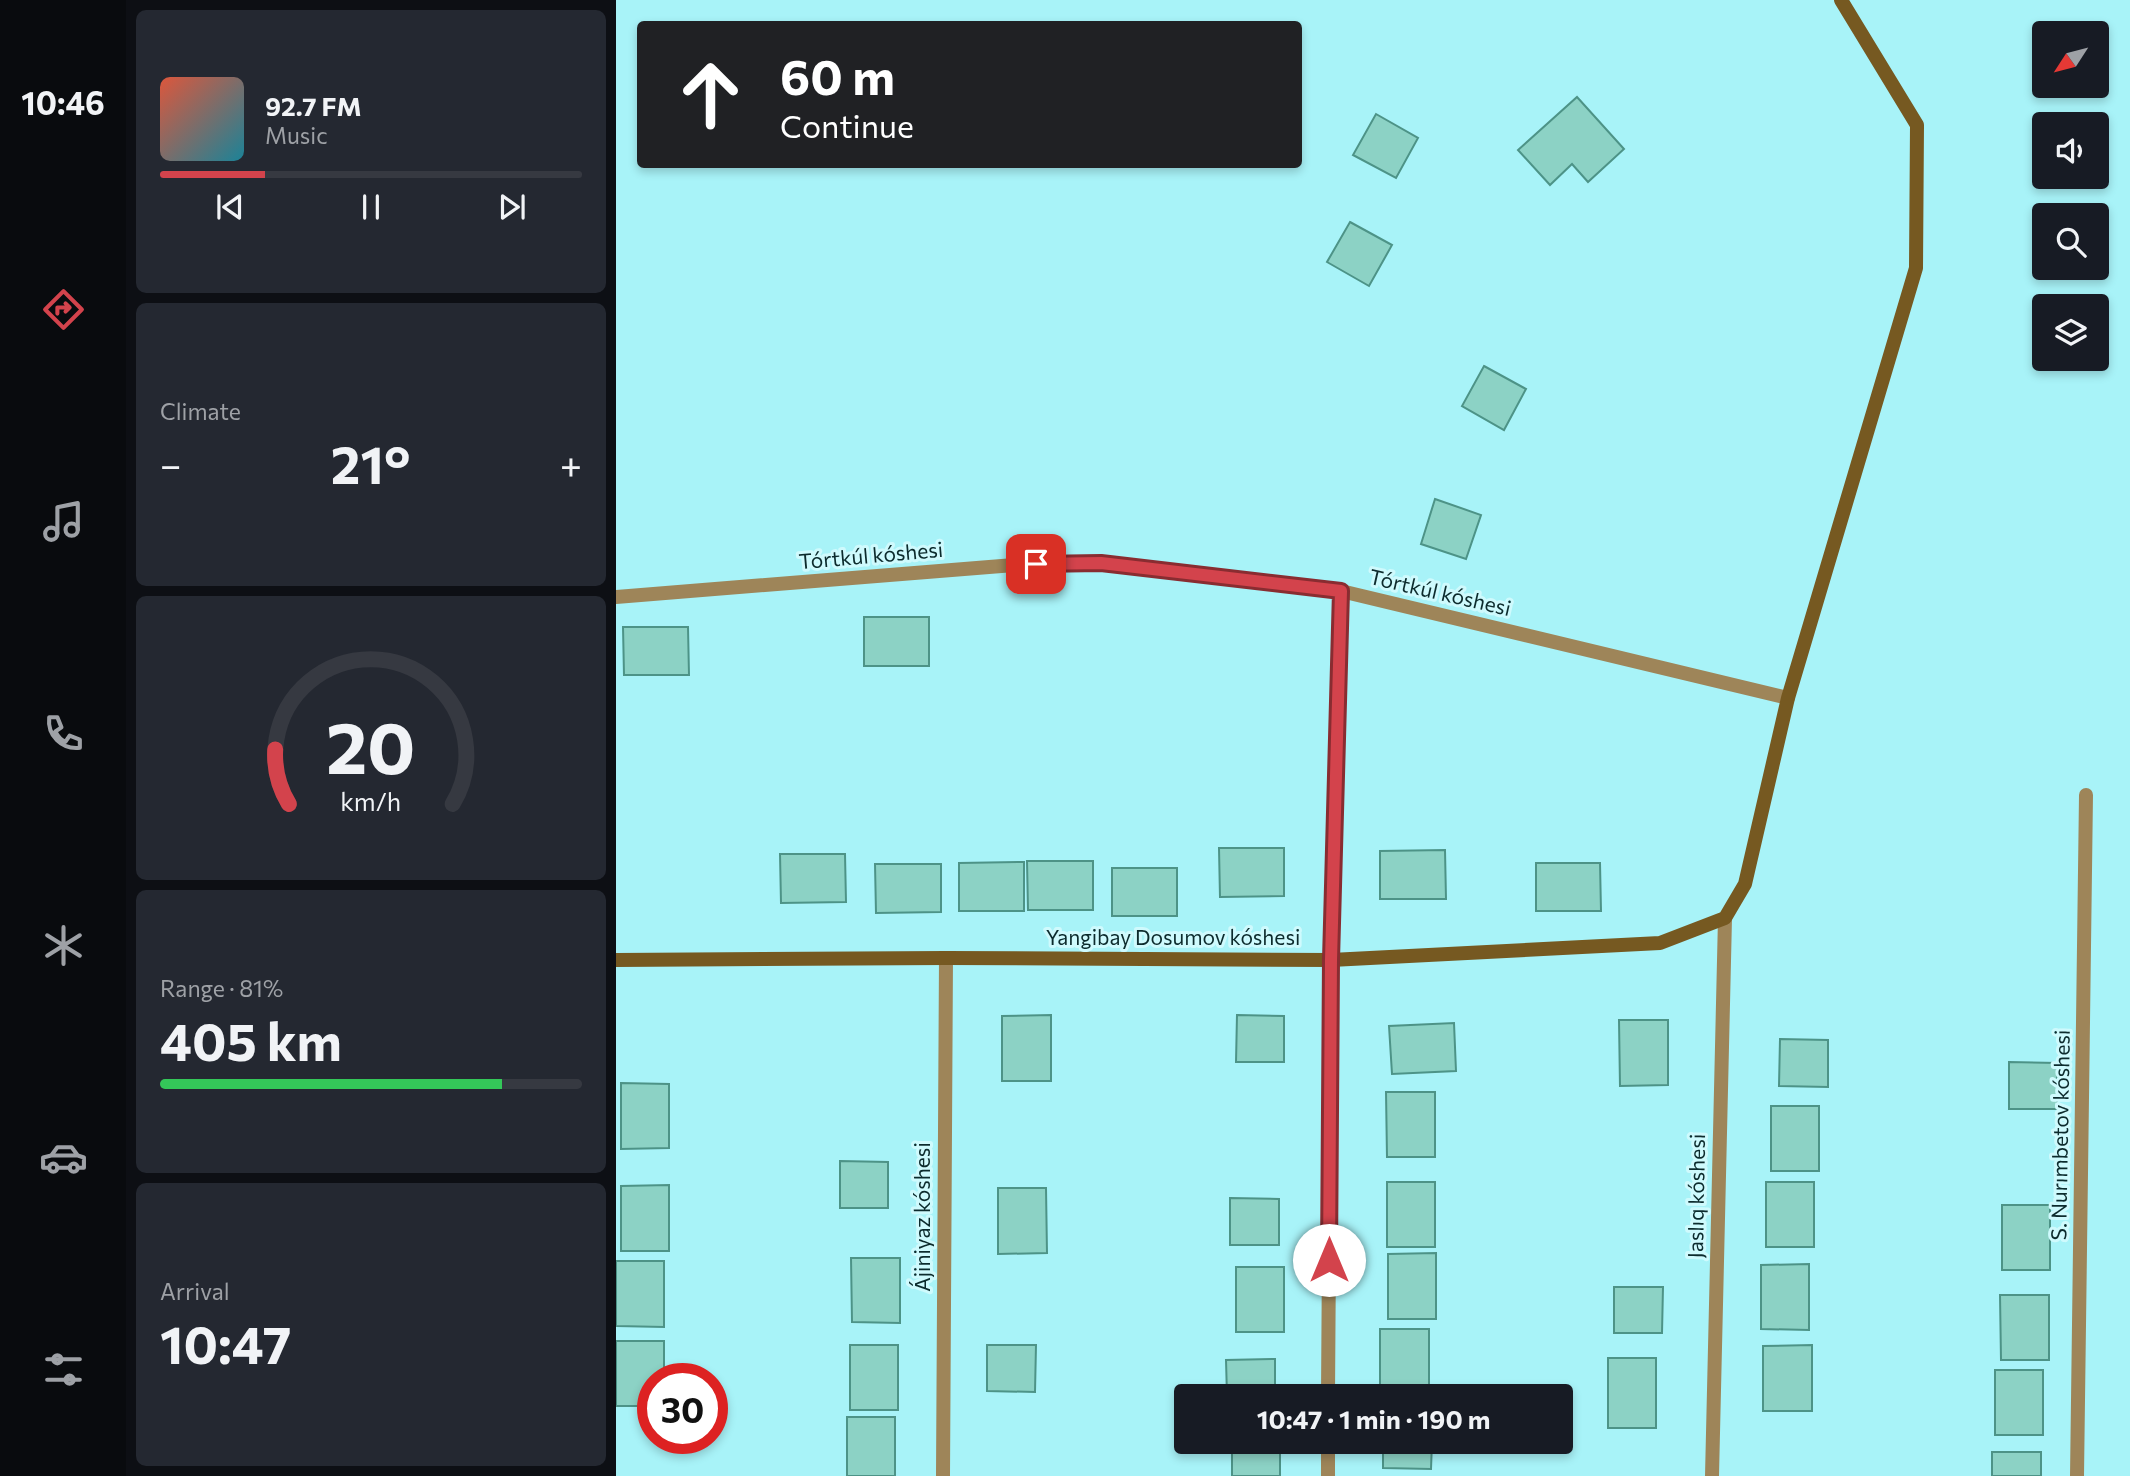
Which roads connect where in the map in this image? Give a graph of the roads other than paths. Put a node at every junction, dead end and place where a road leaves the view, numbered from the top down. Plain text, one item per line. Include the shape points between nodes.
1 (1841, 0) edge
2 (1341, 591) junction
3 (616, 597) edge
4 (1788, 698) junction
5 (2086, 796) dead end
6 (1725, 918) junction
7 (946, 958) junction
8 (616, 960) edge
9 (1331, 960) junction
10 (1328, 1384) edge
11 (1328, 1454) edge
12 (943, 1476) edge
13 (1328, 1476) edge
14 (1712, 1476) edge
15 (2077, 1476) edge

1 - 4 street via 1917,125 1916,268
2 - 3 street, Tórtkúl kóshesi via 1101,563 1014,565
2 - 4 street, Tórtkúl kóshesi
2 - 9 street
4 - 6 street via 1745,884
5 - 15 street, S. Nurımbetov kóshesi
6 - 9 street, Yangibay Dosumov kóshesi via 1660,943
6 - 14 street, Jaslıq kóshesi
7 - 8 street, Yangibay Dosumov kóshesi
7 - 9 street, Yangibay Dosumov kóshesi
7 - 12 street, Ájiniyaz kóshesi
9 - 10 street
11 - 13 street

